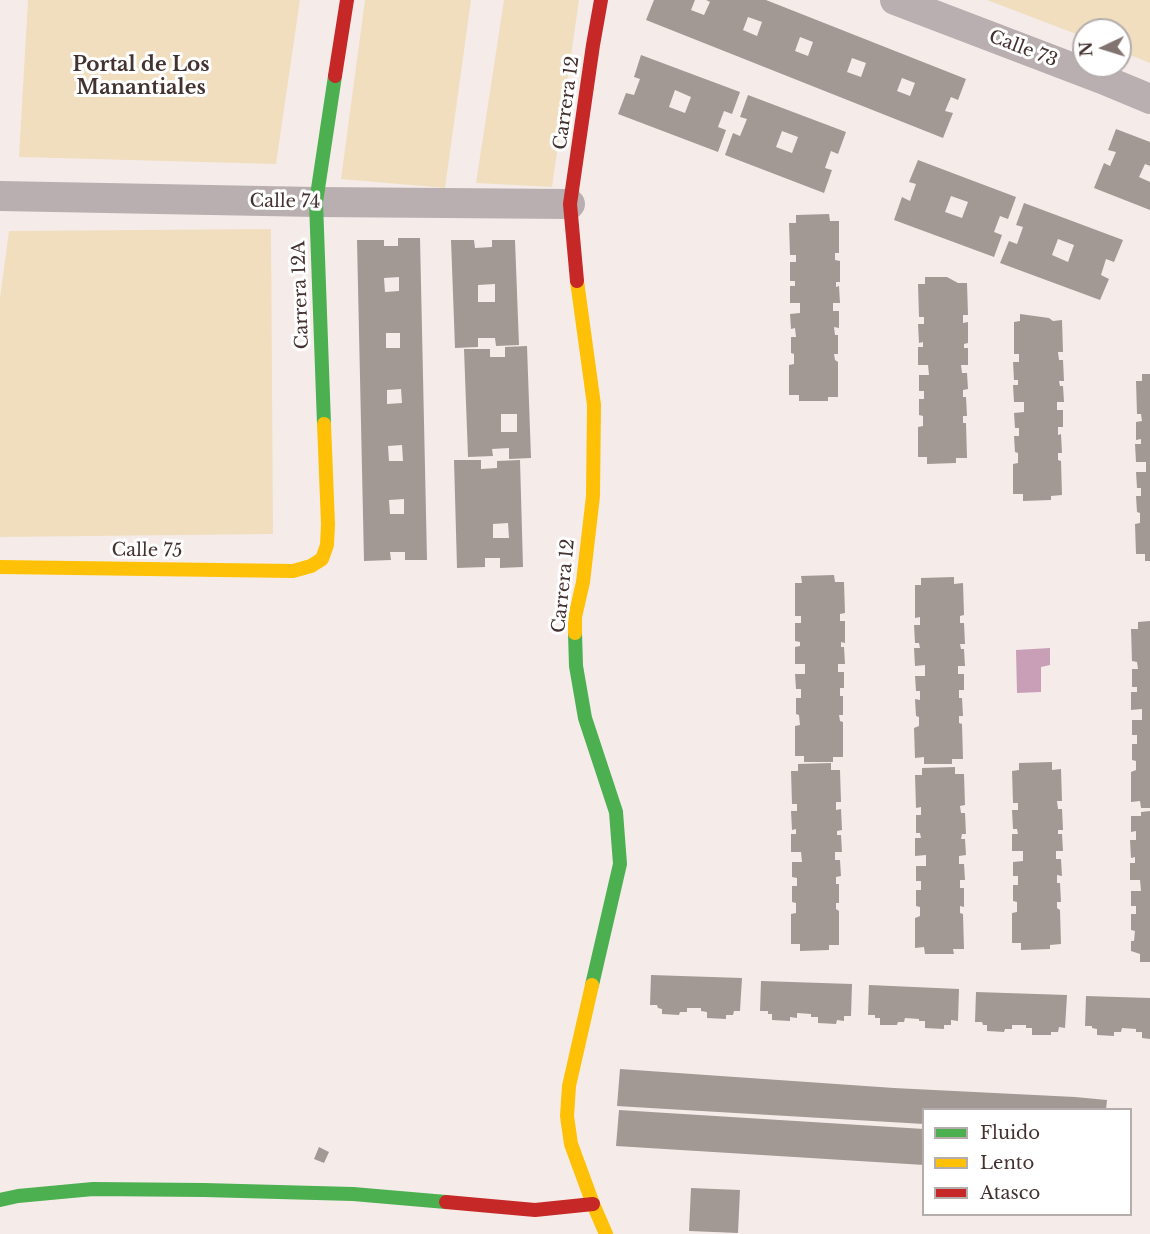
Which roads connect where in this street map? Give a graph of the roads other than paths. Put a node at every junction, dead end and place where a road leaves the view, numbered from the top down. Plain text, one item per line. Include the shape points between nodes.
1 (347, 0) edge
2 (601, 0) edge
3 (895, 0) edge
4 (1150, 99) edge
5 (0, 196) edge
6 (316, 202) junction
7 (570, 204) junction
8 (0, 567) edge
9 (293, 571) joint
10 (0, 1200) edge
11 (593, 1204) junction
12 (606, 1234) edge

1 - 6 street, Carrera 12A
2 - 7 street, Carrera 12
3 - 4 street, Calle 73
5 - 6 street, Calle 74
6 - 7 street, Calle 74
6 - 9 street, Carrera 12A via 327,545 322,559
7 - 11 street, Carrera 12 via 594,405 592,496 583,582 575,617 576,666 585,718 616,812 620,864 569,1086 567,1116 572,1144
8 - 9 street, Calle 75
10 - 11 street via 93,1189 353,1194 535,1210
11 - 12 street, Carrera 12

